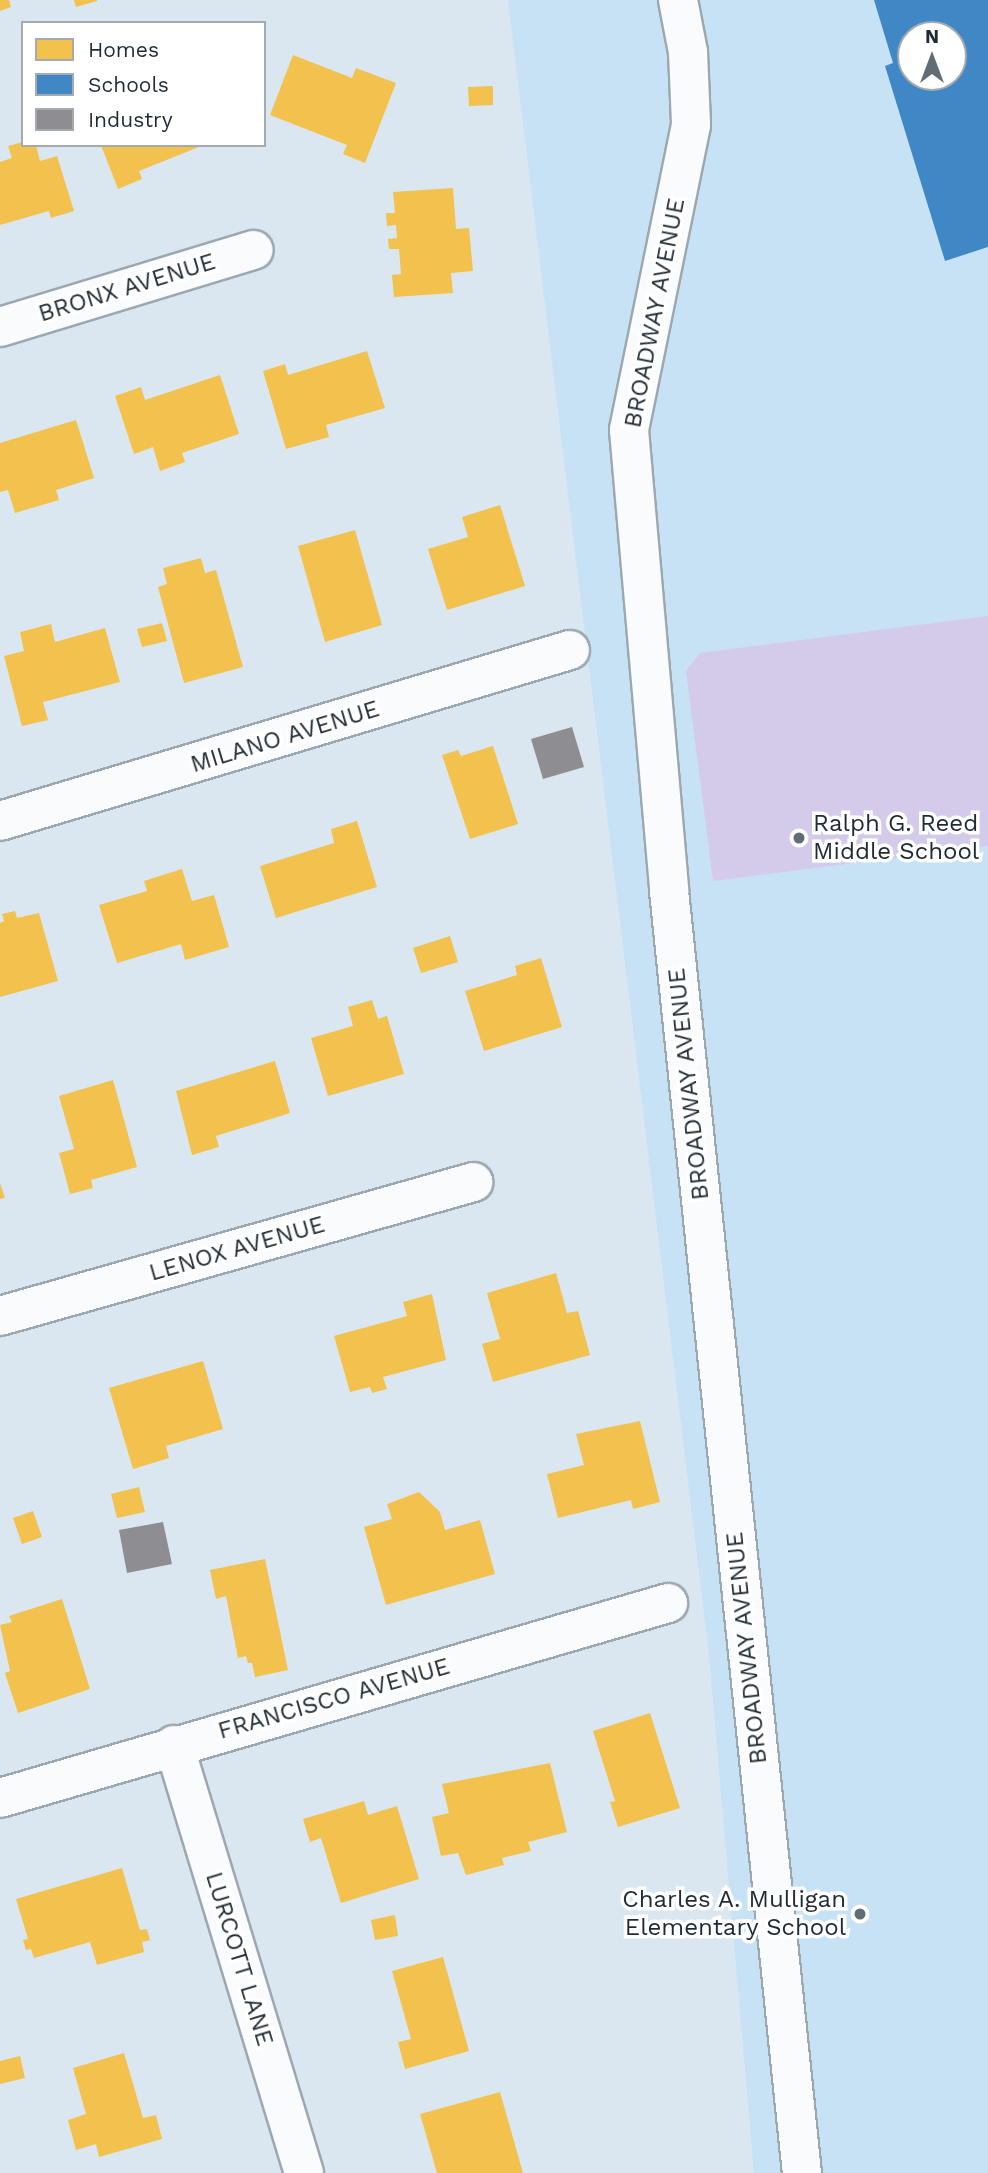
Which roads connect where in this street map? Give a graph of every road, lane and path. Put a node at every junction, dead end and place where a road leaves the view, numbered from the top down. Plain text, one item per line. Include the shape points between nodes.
1 (678, 0) edge
2 (254, 250) dead end
3 (0, 327) edge
4 (570, 650) dead end
5 (0, 821) edge
6 (473, 1182) dead end
7 (0, 1316) edge
8 (668, 1603) dead end
9 (174, 1745) junction
10 (0, 1798) edge
11 (304, 2173) edge
12 (802, 2173) edge

1 - 12 street, BROADWAY AVENUE via 688,51 691,125 629,430 669,891
2 - 3 street, BRONX AVENUE
4 - 5 street, MILANO AVENUE
6 - 7 street, LENOX AVENUE
8 - 9 street, FRANCISCO AVENUE
9 - 10 street, FRANCISCO AVENUE
9 - 11 street, LURCOTT LANE

